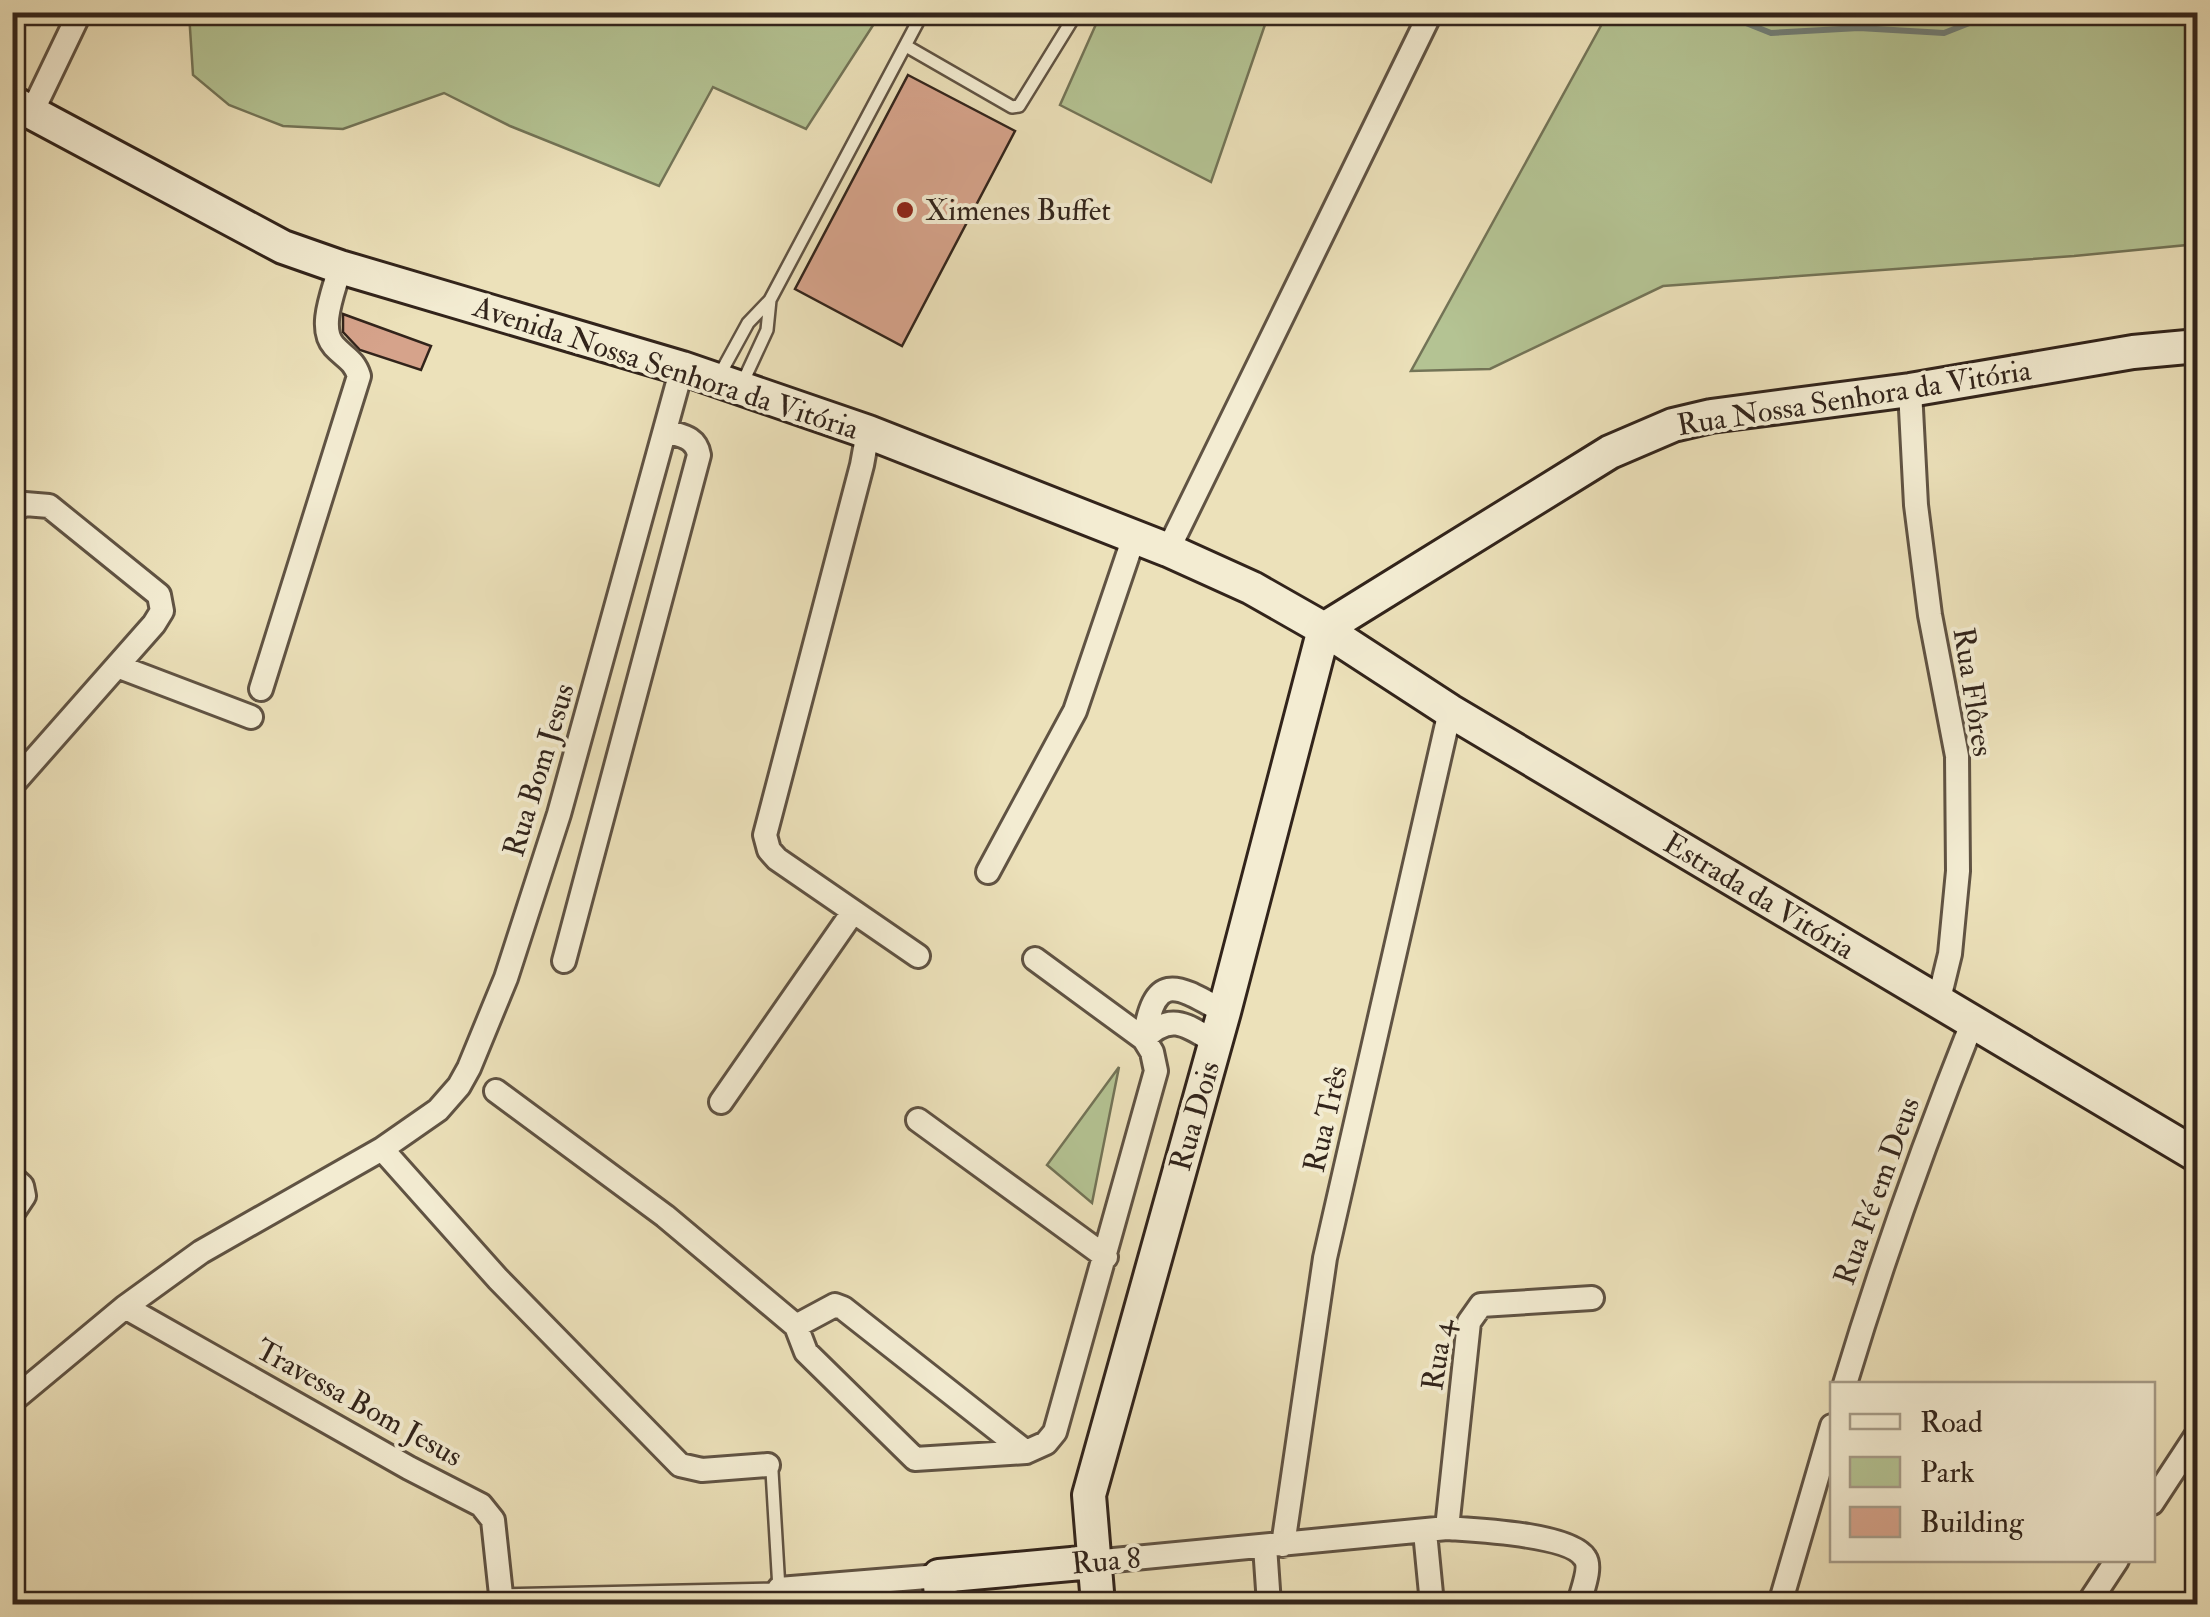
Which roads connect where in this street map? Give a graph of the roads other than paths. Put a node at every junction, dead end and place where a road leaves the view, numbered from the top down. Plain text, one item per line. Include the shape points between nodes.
1 (80, 12) edge
2 (923, 12) edge
3 (1077, 12) edge
4 (1431, 12) edge
5 (906, 46) junction
6 (22, 107) edge
7 (340, 267) junction
8 (770, 300) junction
9 (2198, 346) edge
10 (682, 368) junction
11 (729, 384) junction
12 (1910, 390) junction
13 (666, 431) junction
14 (868, 432) junction
15 (12, 512) edge
16 (1134, 536) junction
17 (1168, 550) junction
18 (1360, 608) junction
19 (1324, 628) junction
20 (1357, 652) junction
21 (117, 666) junction
22 (261, 689) dead end
23 (1450, 711) junction
24 (251, 717) dead end
25 (12, 785) edge
26 (988, 872) dead end
27 (853, 912) junction
28 (918, 956) dead end
29 (1035, 958) dead end
30 (564, 961) dead end
31 (1938, 1003) junction
32 (1973, 1020) junction
33 (1220, 1028) junction
34 (1144, 1039) junction
35 (496, 1092) dead end
36 (721, 1102) dead end
37 (918, 1120) dead end
38 (382, 1149) junction
39 (2198, 1156) edge
40 (12, 1177) edge
41 (12, 1214) edge
42 (1106, 1257) junction
43 (1592, 1298) dead end
44 (126, 1306) junction
45 (796, 1326) junction
46 (1846, 1382) edge
47 (12, 1401) edge
48 (1830, 1433) edge
49 (2198, 1433) edge
50 (1026, 1452) junction
51 (768, 1466) joint
52 (2155, 1499) edge
53 (1436, 1530) junction
54 (1274, 1545) junction
55 (1093, 1562) junction
56 (2116, 1562) edge
57 (941, 1590) edge
58 (780, 1597) edge
59 (502, 1600) edge
60 (1098, 1604) edge
61 (1270, 1604) edge
62 (1432, 1604) edge
63 (1578, 1604) edge
64 (1780, 1604) edge
65 (2088, 1604) edge

1 - 6 street
2 - 5 lane
3 - 5 lane via 1019,106
4 - 17 street
5 - 8 lane
6 - 7 main road, Avenida Nossa Senhora da Vitória via 283,247
7 - 10 main road, Avenida Nossa Senhora da Vitória
7 - 22 street via 326,326 359,376
8 - 11 lane via 748,323
8 - 11 lane via 767,330
9 - 12 main road, Rua Nossa Senhora da Vitória
10 - 11 main road, Avenida Nossa Senhora da Vitória
10 - 13 street, Rua Bom Jesus
11 - 14 main road, Avenida Nossa Senhora da Vitória
12 - 18 main road, Rua Nossa Senhora da Vitória via 1711,416 1640,437
12 - 31 street, Rua Flôres via 1927,597 1957,756 1958,871
13 - 30 street via 688,438 699,455
13 - 38 street, Rua Bom Jesus via 506,978 469,1068 446,1103
14 - 16 main road, Avenida Nossa Senhora da Vitória
14 - 27 street via 765,835 777,859
15 - 21 street via 26,504 49,506 159,595 162,611
16 - 17 main road, Avenida Nossa Senhora da Vitória
16 - 26 street via 1075,711
17 - 19 main road, Avenida Nossa Senhora da Vitória
18 - 19 main road, Rua Nossa Senhora da Vitória
18 - 20 main road via 1352,634
19 - 20 main road, Estrada da Vitória
19 - 33 main road, Rua Dois
20 - 23 main road, Estrada da Vitória
21 - 24 street
21 - 25 street
23 - 31 main road, Estrada da Vitória
23 - 54 street, Rua Três via 1324,1258
27 - 28 street
27 - 36 street
29 - 34 street
31 - 32 main road, Estrada da Vitória
32 - 39 main road, Estrada da Vitória
32 - 46 street, Rua Fé em Deus via 1914,1172
33 - 34 street via 1174,1022
33 - 34 street via 1187,991 1168,989 1151,1007
33 - 55 main road, Rua Dois via 1089,1495
34 - 42 street via 1155,1080
35 - 45 street via 665,1216
37 - 42 street
38 - 44 street, Rua Bom Jesus via 201,1252
38 - 51 street via 680,1465
40 - 41 street via 24,1196
42 - 50 street via 1055,1432
43 - 53 street, Rua 4 via 1475,1310
44 - 47 street, Rua Bom Jesus
44 - 59 street, Travessa Bom Jesus via 481,1505 493,1520
45 - 50 street via 827,1307 843,1308
45 - 50 street via 806,1352 916,1459
48 - 64 street
49 - 52 street
51 - 58 lane
53 - 54 street, Rua 8
53 - 62 street, Rua 4
53 - 63 street, Rua 8 via 1503,1532 1576,1550 1588,1566
54 - 55 street, Rua 8
54 - 61 street, Rua Três
55 - 57 main road, Rua 8
55 - 60 main road, Rua Dois
56 - 65 street
57 - 58 street, Rua 8
58 - 59 lane, Rua 8

